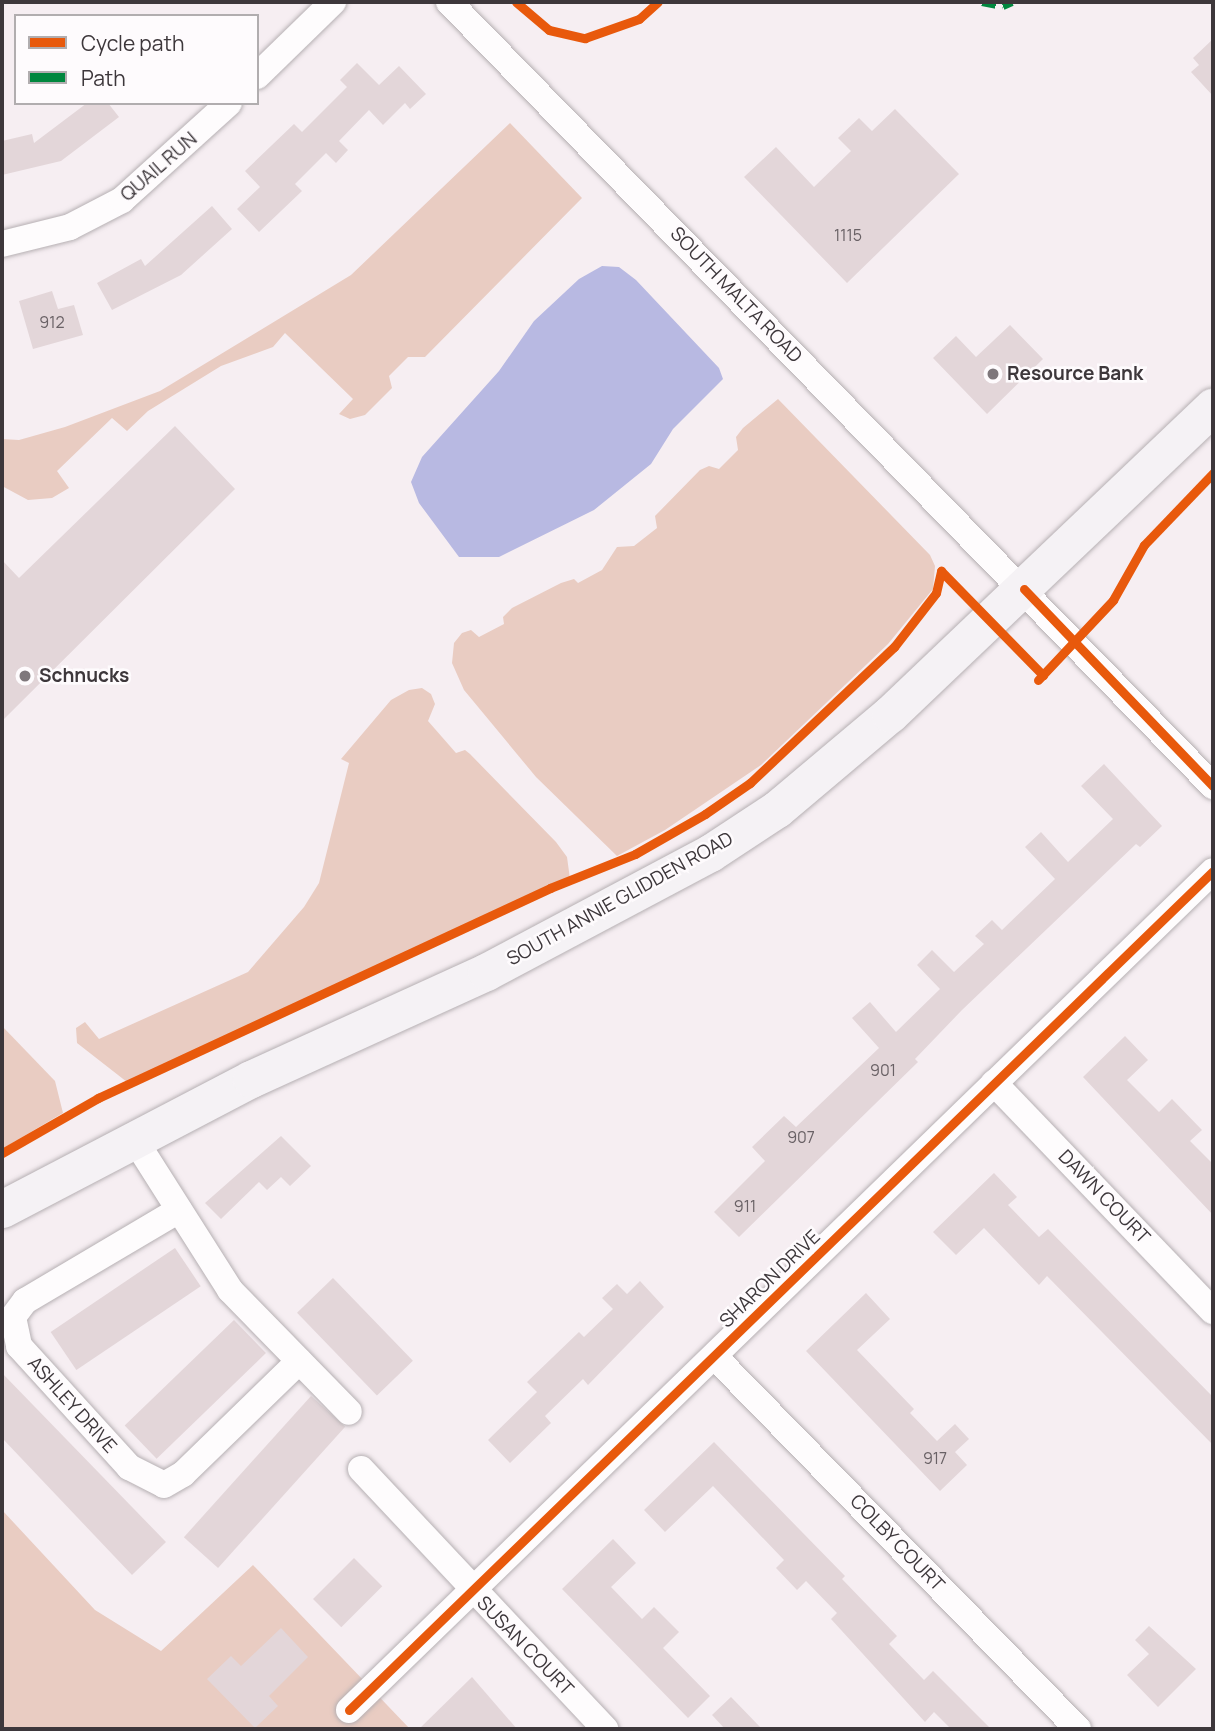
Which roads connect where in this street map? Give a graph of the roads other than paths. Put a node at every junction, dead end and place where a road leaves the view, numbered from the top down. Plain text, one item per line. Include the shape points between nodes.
1 (333, 2) edge
2 (449, 2) edge
3 (259, 74) edge
4 (227, 105) edge
5 (2, 244) edge
6 (1213, 406) edge
7 (1024, 589) junction
8 (1213, 786) edge
9 (1213, 871) edge
10 (994, 1083) junction
11 (133, 1137) junction
12 (2, 1209) edge
13 (178, 1210) junction
14 (1213, 1311) edge
15 (715, 1357) junction
16 (299, 1361) junction
17 (349, 1412) dead end
18 (361, 1469) dead end
19 (474, 1592) junction
20 (349, 1710) dead end
21 (605, 1729) edge
22 (1078, 1729) edge

1 - 3 street
2 - 7 street, SOUTH MALTA ROAD
4 - 5 street, QUAIL RUN via 122,200 70,228
6 - 7 main road, SOUTH ANNIE GLIDDEN ROAD
7 - 8 street, SOUTH MALTA ROAD
7 - 11 main road, SOUTH ANNIE GLIDDEN ROAD via 835,763 710,853 486,972
9 - 10 street, SHARON DRIVE
10 - 14 street, DAWN COURT
10 - 15 street, SHARON DRIVE
11 - 12 main road, SOUTH ANNIE GLIDDEN ROAD
11 - 13 street
13 - 16 street via 230,1290
13 - 16 street, ASHLEY DRIVE via 25,1301 13,1317 19,1346 129,1467 164,1485 183,1475
15 - 19 street, SHARON DRIVE
15 - 22 street, COLBY COURT
16 - 17 street
18 - 19 street, SUSAN COURT
19 - 20 street, SHARON DRIVE
19 - 21 street, SUSAN COURT

